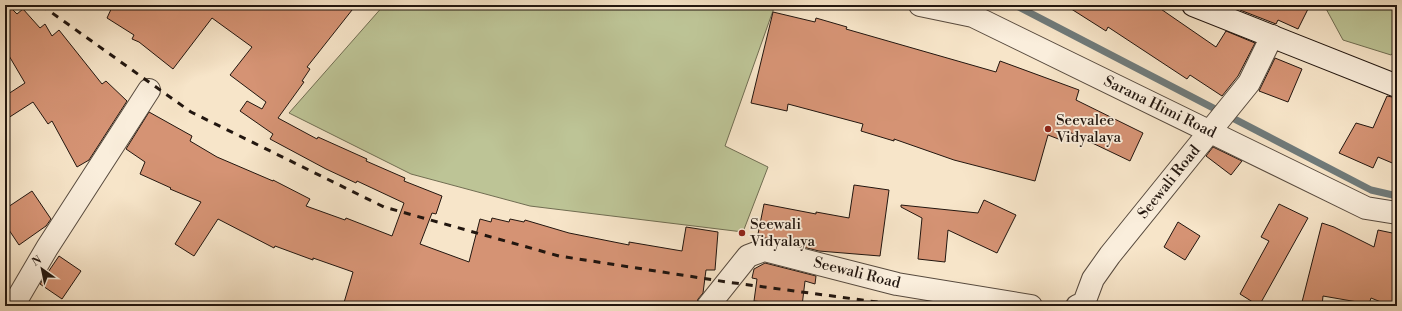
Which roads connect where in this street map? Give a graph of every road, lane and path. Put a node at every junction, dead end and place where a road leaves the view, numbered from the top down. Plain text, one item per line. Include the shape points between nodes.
1 (920, 5) edge
2 (1193, 5) edge
3 (1272, 36) junction
4 (1397, 86) edge
5 (149, 90) dead end
6 (1213, 128) junction
7 (1397, 213) edge
8 (1085, 305) edge
9 (13, 306) edge
10 (708, 306) edge
11 (1030, 306) edge

1 - 6 street, Sarana Himi Road via 973,16
2 - 3 street
3 - 4 street
3 - 6 street, Seewali Road via 1249,83
5 - 9 street via 47,248
6 - 7 street, Sarana Himi Road via 1366,208
6 - 8 street, Seewali Road via 1110,255 1093,279
10 - 11 street, Seewali Road via 748,256 764,250 897,284

